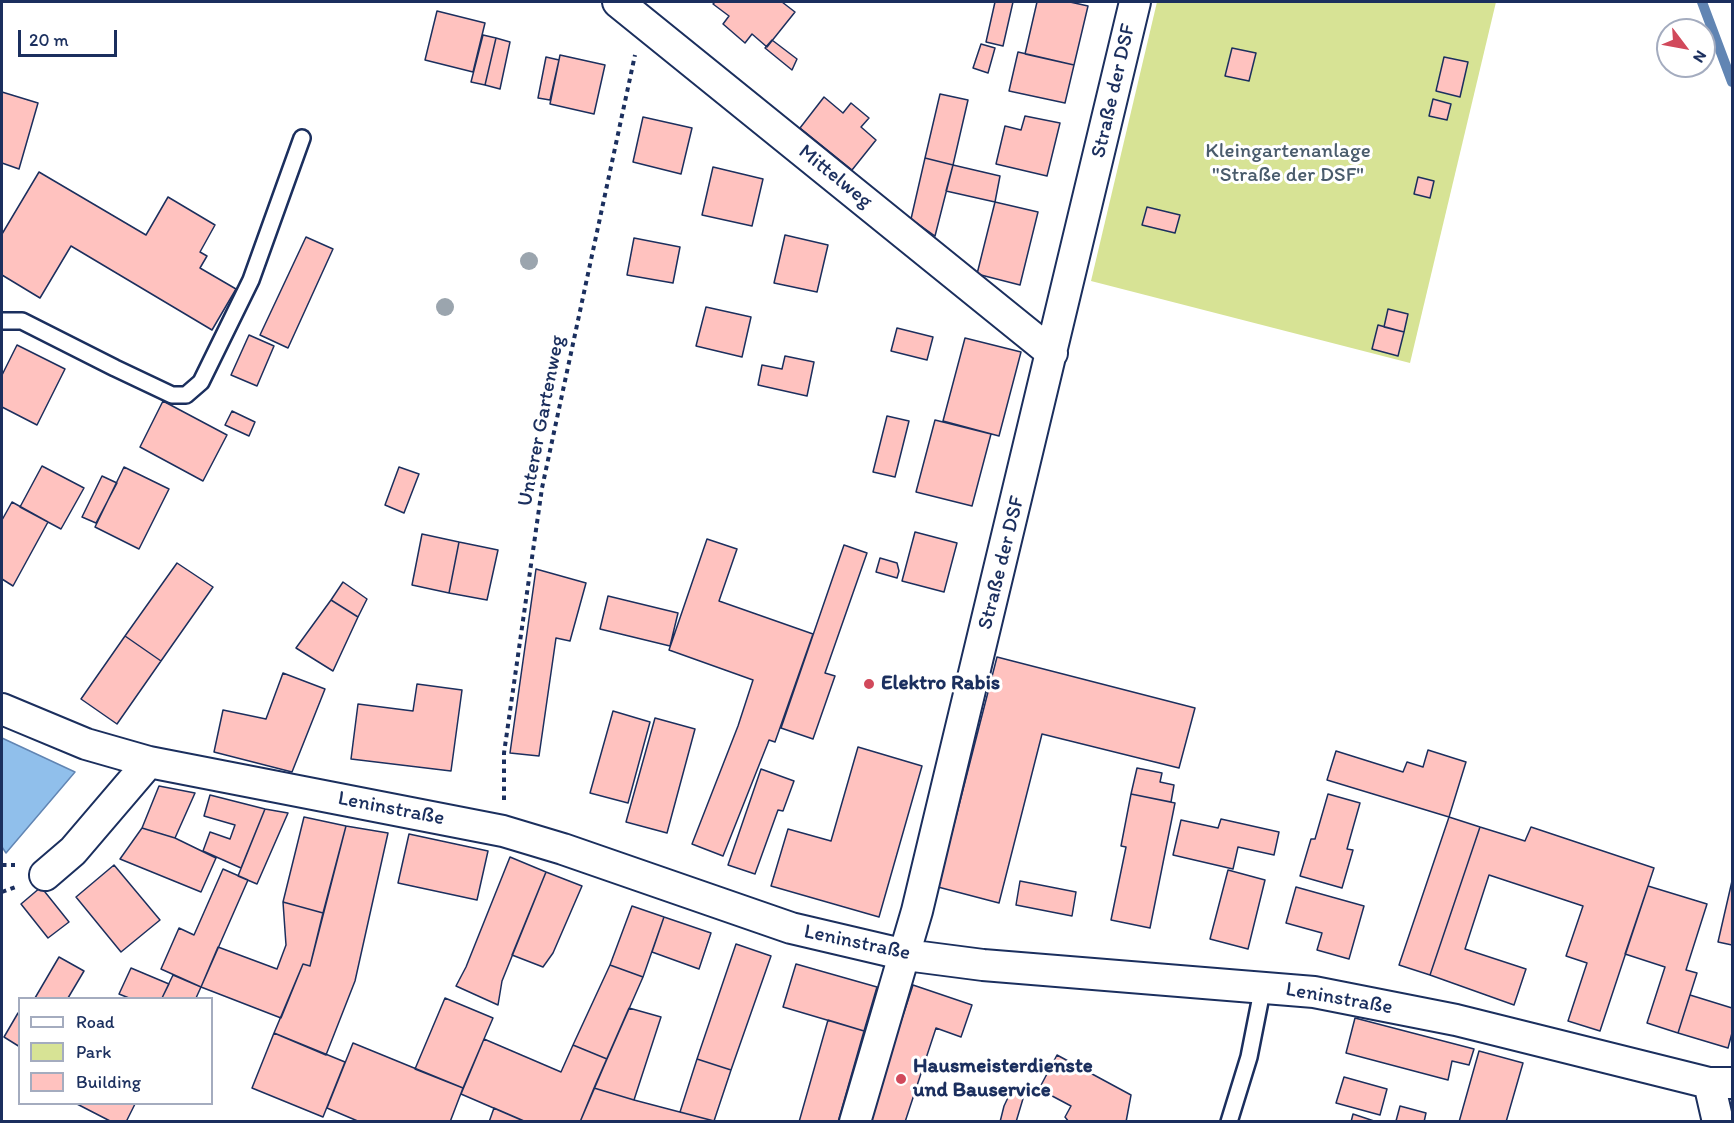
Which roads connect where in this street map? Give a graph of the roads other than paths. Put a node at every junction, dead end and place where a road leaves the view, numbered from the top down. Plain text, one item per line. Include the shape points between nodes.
1 (618, 2) edge
2 (1135, 2) edge
3 (302, 138) dead end
4 (2, 321) edge
5 (1052, 353) junction
6 (2, 709) edge
7 (149, 762) junction
8 (45, 875) dead end
9 (906, 955) junction
10 (1263, 986) junction
11 (1721, 1083) edge
12 (855, 1122) edge
13 (1229, 1122) edge
14 (1718, 1122) edge

1 - 5 street, Mittelweg
2 - 5 street, Straße der DSF
3 - 4 lane via 251,280 201,382 186,395 172,395 22,321
5 - 9 street, Straße der DSF
6 - 7 street, Leninstraße via 86,744
7 - 8 street via 73,851
7 - 9 street, Leninstraße via 503,831 791,928
9 - 10 street, Leninstraße via 983,965
9 - 12 street, Straße der DSF
10 - 11 street, Leninstraße via 1456,1020
10 - 13 lane via 1249,1057
11 - 14 street

